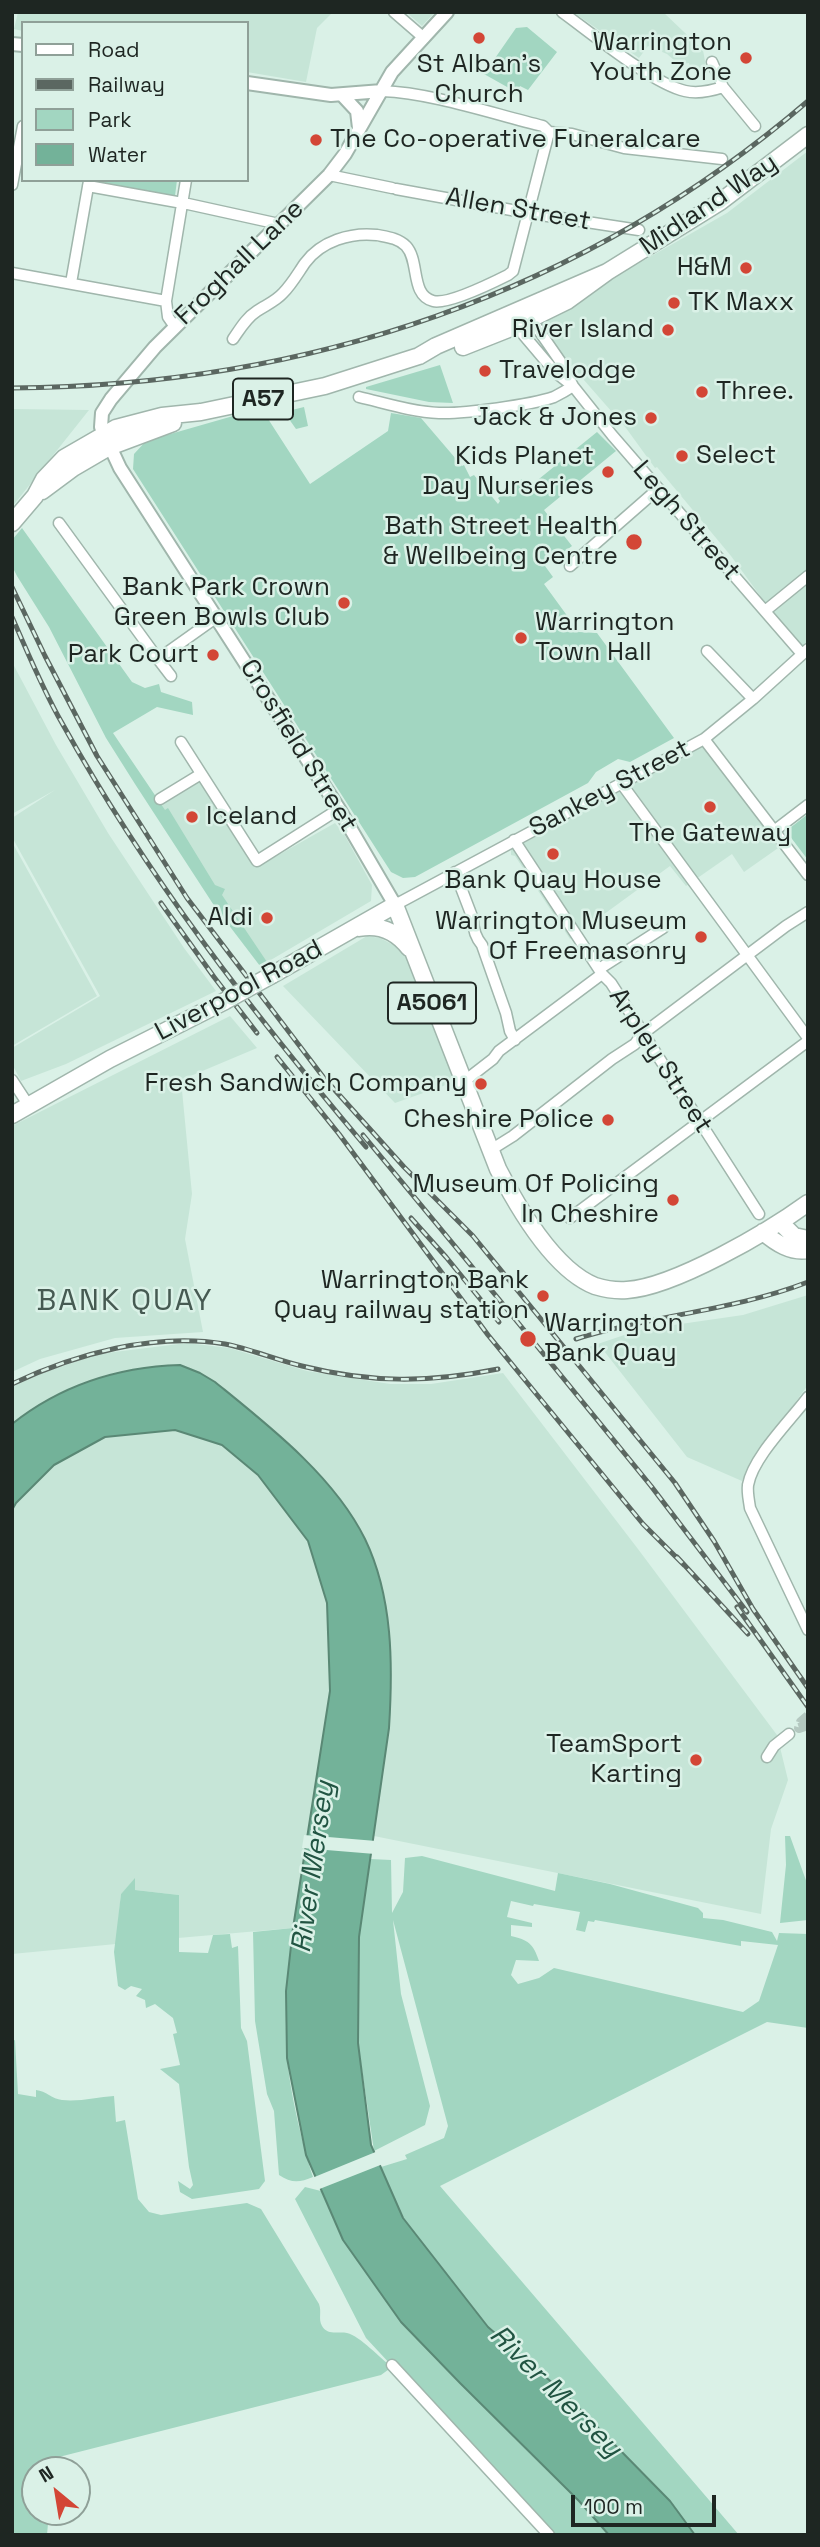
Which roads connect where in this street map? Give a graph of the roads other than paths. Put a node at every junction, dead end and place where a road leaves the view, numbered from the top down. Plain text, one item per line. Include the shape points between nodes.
1 (394, 12) edge
2 (447, 12) edge
3 (562, 12) edge
4 (424, 38) junction
5 (712, 62) dead end
6 (248, 83) edge
7 (723, 87) junction
8 (382, 91) junction
9 (343, 96) junction
10 (755, 126) dead end
11 (358, 132) junction
12 (549, 132) junction
13 (21, 134) edge
14 (808, 135) edge
15 (722, 159) dead end
16 (14, 163) edge
17 (329, 175) junction
18 (186, 182) edge
19 (89, 183) edge
20 (373, 185) junction
21 (12, 186) edge
22 (371, 196) dead end
23 (183, 203) junction
24 (528, 214) junction
25 (279, 225) junction
26 (639, 230) dead end
27 (12, 273) edge
28 (71, 284) junction
29 (166, 301) junction
30 (521, 319) junction
31 (175, 327) junction
32 (233, 339) dead end
33 (573, 386) junction
34 (359, 397) dead end
35 (106, 440) junction
36 (658, 489) junction
37 (13, 522) edge
38 (53, 537) dead end
39 (573, 560) dead end
40 (808, 576) edge
41 (765, 611) junction
42 (217, 617) junction
43 (706, 651) dead end
44 (805, 651) edge
45 (158, 659) junction
46 (171, 676) dead end
47 (753, 699) junction
48 (704, 739) junction
49 (181, 742) dead end
50 (201, 774) junction
51 (621, 783) junction
52 (160, 799) dead end
53 (808, 805) edge
54 (339, 808) junction
55 (775, 831) junction
56 (514, 840) junction
57 (455, 872) junction
58 (808, 875) edge
59 (395, 905) junction
60 (808, 912) edge
61 (663, 928) dead end
62 (345, 933) junction
63 (413, 953) junction
64 (747, 957) junction
65 (600, 972) junction
66 (644, 1033) junction
67 (808, 1039) edge
68 (515, 1040) junction
69 (83, 1075) junction
70 (12, 1080) edge
71 (462, 1083) junction
72 (29, 1106) junction
73 (12, 1115) edge
74 (12, 1123) edge
75 (700, 1123) junction
76 (489, 1151) junction
77 (808, 1203) edge
78 (759, 1214) dead end
79 (570, 1218) dead end
80 (780, 1222) junction
81 (764, 1232) junction
82 (808, 1239) edge
83 (808, 1250) edge
84 (808, 1397) edge
85 (808, 1630) edge
86 (789, 1734) dead end
87 (767, 1757) dead end
88 (392, 2365) dead end
89 (549, 2535) edge

1 - 4 street
2 - 4 street, Froghall Lane
3 - 7 street via 665,84 691,92
4 - 8 street, Froghall Lane
5 - 7 street
6 - 9 street
7 - 10 street
8 - 9 street
8 - 11 street, Froghall Lane
8 - 12 street via 459,105 543,126
9 - 11 street via 358,111
11 - 17 street, Froghall Lane
12 - 15 street via 624,148
12 - 24 street
13 - 16 street
14 - 30 highway, Midland Way / A57 via 709,209
16 - 21 street
17 - 20 street, Allen Street
17 - 25 street, Froghall Lane
18 - 23 street
19 - 23 street
19 - 28 street
20 - 22 street
20 - 24 street, Allen Street
23 - 25 street
23 - 29 street
24 - 26 street, Allen Street
24 - 32 street via 513,271 447,301 435,302 421,291 412,257 402,243 367,234 330,242 313,253 284,292 248,318
25 - 31 street, Froghall Lane
27 - 28 street
28 - 29 street
29 - 31 street via 167,317
30 - 33 street, Legh Street via 560,361
30 - 33 street, Legh Street via 555,372
30 - 35 highway, Midland Way / A57 via 325,386 201,412
31 - 35 street, Froghall Lane via 107,404 100,421
33 - 34 street via 543,399 441,413
33 - 36 street, Legh Street
35 - 37 highway, A57 via 35,496
35 - 42 street, Crosfield Street
36 - 39 street
36 - 41 street, Legh Street
38 - 45 street via 62,526
40 - 41 street
41 - 44 street, Legh Street
42 - 45 street
42 - 54 street, Crosfield Street
43 - 47 street
44 - 47 street, Sankey Street
45 - 46 street
47 - 48 street, Sankey Street
48 - 51 street, Sankey Street
48 - 55 street
49 - 50 street
50 - 52 street
50 - 54 street via 257,861
51 - 56 street, Sankey Street
51 - 64 street
53 - 55 street
54 - 59 street, Crosfield Street
55 - 58 street
56 - 57 street, Sankey Street
56 - 65 street, Arpley Street
57 - 59 street, Sankey Street
57 - 68 street
59 - 62 highway, Liverpool Road
59 - 63 highway, A5061
60 - 64 street
61 - 65 street
62 - 63 highway via 378,927 394,933
62 - 69 highway, Liverpool Road, bridge
63 - 71 highway, A5061
64 - 66 street
64 - 67 street
65 - 66 street, Arpley Street
65 - 68 street
66 - 75 street, Arpley Street
66 - 76 street
67 - 75 street
68 - 71 street
69 - 72 highway, Liverpool Road
69 - 74 highway, Liverpool Road via 58,1098
70 - 72 street
71 - 76 highway, A5061
72 - 73 highway, Liverpool Road
75 - 78 street, Arpley Street
75 - 79 street
76 - 81 highway, A5061 via 517,1204 563,1262 595,1286 633,1290 651,1285
77 - 80 highway, A5061
80 - 81 highway, A5061
80 - 82 highway via 794,1236
81 - 83 highway via 793,1250
84 - 85 street via 759,1461 747,1489 750,1508
86 - 87 street
88 - 89 street

